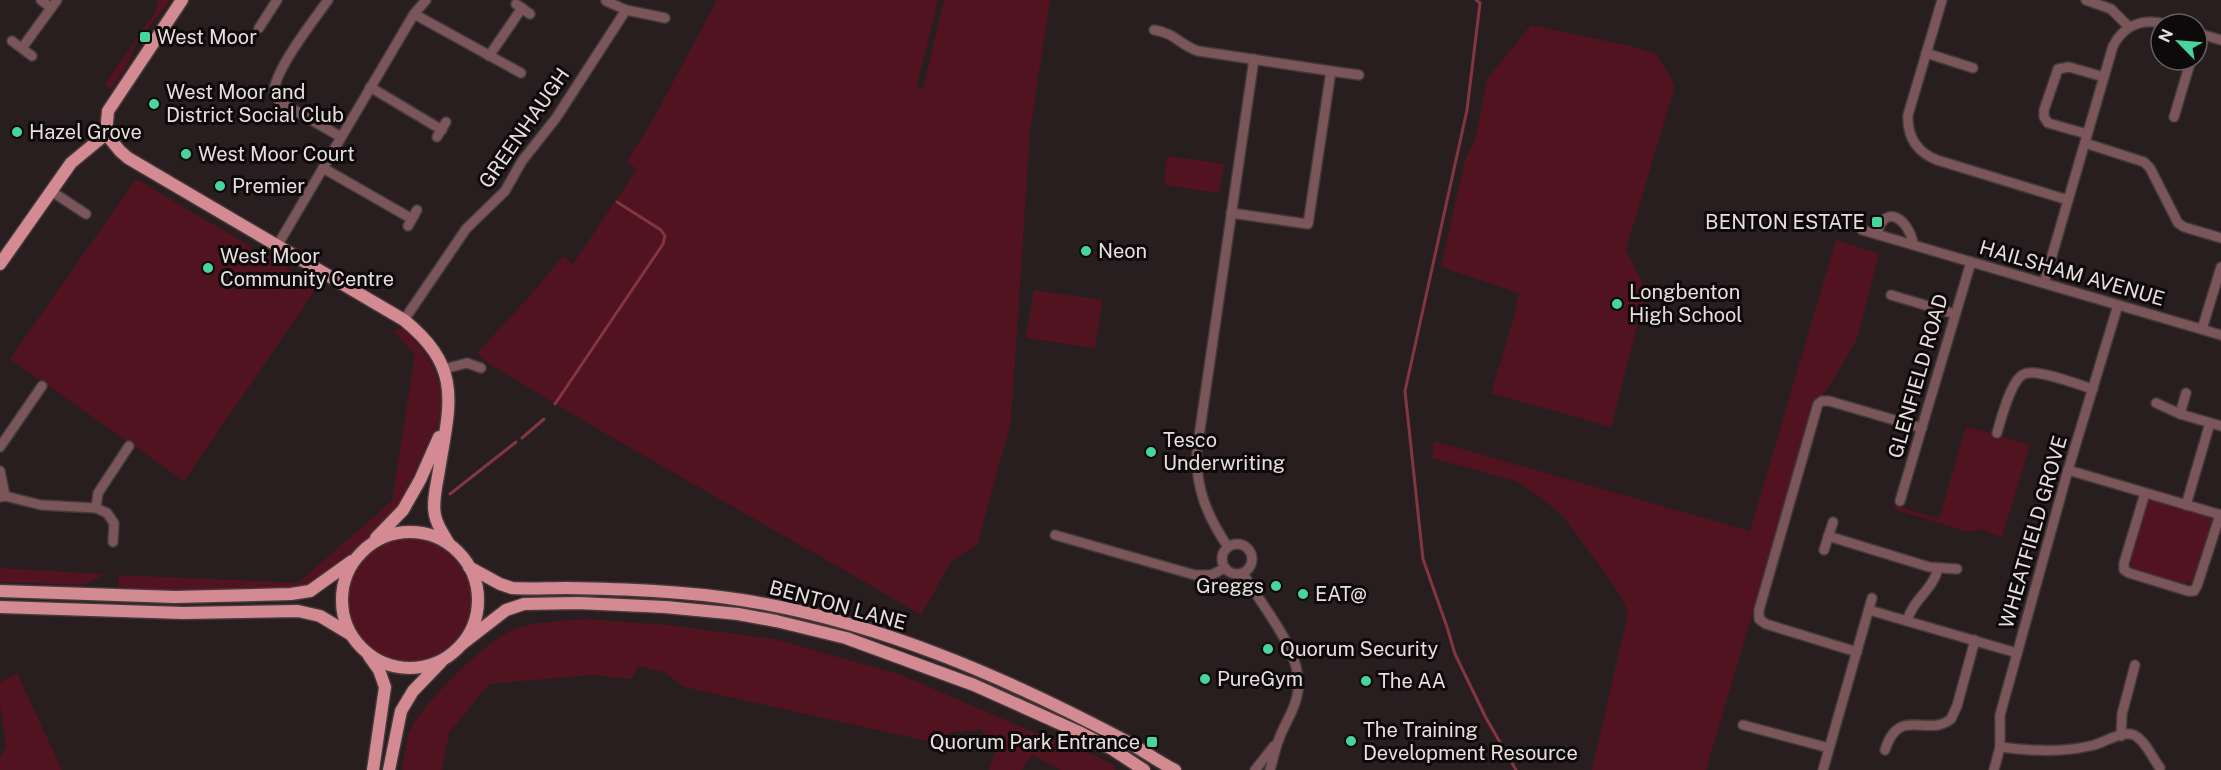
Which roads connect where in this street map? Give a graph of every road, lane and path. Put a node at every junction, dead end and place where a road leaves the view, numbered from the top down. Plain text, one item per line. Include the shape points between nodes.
1 (41, 0) edge
2 (182, 0) edge
3 (277, 0) edge
4 (328, 0) edge
5 (426, 0) edge
6 (1942, 0) edge
7 (2086, 0) edge
8 (606, 1) edge
9 (54, 4) edge
10 (523, 9) dead end
11 (626, 10) junction
12 (414, 14) junction
13 (664, 18) dead end
14 (2149, 21) edge
15 (2129, 27) junction
16 (259, 28) dead end
17 (1154, 30) dead end
18 (12, 41) dead end
19 (22, 48) junction
20 (1926, 53) junction
21 (32, 56) dead end
22 (489, 56) junction
23 (1254, 59) junction
24 (1973, 68) dead end
25 (1331, 71) junction
26 (2187, 72) edge
27 (521, 73) dead end
28 (1359, 75) dead end
29 (2104, 77) junction
30 (370, 87) junction
31 (2174, 117) dead end
32 (442, 130) dead end
33 (106, 134) junction
34 (341, 137) junction
35 (2086, 138) junction
36 (323, 168) junction
37 (51, 191) junction
38 (2068, 200) junction
39 (1231, 213) junction
40 (86, 214) dead end
41 (412, 218) dead end
42 (1862, 230) dead end
43 (1877, 234) junction
44 (2221, 238) edge
45 (1913, 244) junction
46 (277, 246) junction
47 (1971, 262) junction
48 (0, 264) edge
49 (2221, 267) edge
50 (2044, 284) junction
51 (1891, 295) dead end
52 (2118, 305) junction
53 (1955, 314) junction
54 (404, 320) junction
55 (2202, 330) junction
56 (2221, 335) edge
57 (481, 368) dead end
58 (444, 369) junction
59 (42, 386) dead end
60 (2093, 389) junction
61 (2186, 393) dead end
62 (2156, 403) dead end
63 (449, 412) junction
64 (2180, 414) junction
65 (2210, 423) junction
66 (2221, 426) edge
67 (1922, 428) junction
68 (1997, 433) dead end
69 (129, 446) dead end
70 (0, 447) edge
71 (2068, 470) junction
72 (0, 471) edge
73 (2145, 493) junction
74 (3, 496) edge
75 (1900, 501) dead end
76 (2186, 504) junction
77 (96, 508) junction
78 (2220, 515) edge
79 (1833, 522) dead end
80 (1055, 535) dead end
81 (1828, 536) junction
82 (113, 542) dead end
83 (449, 544) junction
84 (369, 545) junction
85 (1227, 547) junction
86 (1824, 550) dead end
87 (356, 557) junction
88 (469, 567) junction
89 (1225, 568) junction
90 (1938, 568) junction
91 (1957, 569) dead end
92 (1243, 573) junction
93 (0, 591) edge
94 (1872, 598) dead end
95 (0, 607) edge
96 (1869, 610) junction
97 (1907, 621) junction
98 (351, 634) junction
99 (1975, 640) junction
100 (462, 644) junction
101 (1857, 652) junction
102 (367, 653) junction
103 (2017, 653) junction
104 (444, 659) junction
105 (2135, 665) dead end
106 (1743, 725) dead end
107 (2121, 736) junction
108 (1279, 739) junction
109 (2000, 747) junction
110 (1829, 748) junction
111 (1885, 750) dead end
112 (2162, 769) edge
113 (373, 770) edge
114 (389, 770) edge
115 (1144, 770) edge
116 (1174, 770) edge
117 (1255, 770) edge
118 (1270, 770) edge
119 (1823, 770) edge
120 (1994, 770) edge

1 - 9 street
2 - 33 main road via 108,111
3 - 16 street
4 - 34 street via 278,78 274,92 280,102
5 - 12 street
6 - 20 street
7 - 15 street via 2111,9
8 - 11 street
9 - 19 street
10 - 22 street
11 - 13 street
11 - 54 street, GREENHAUGH via 505,191 466,229
12 - 22 street
12 - 30 street
14 - 15 street
15 - 29 street via 2116,40
17 - 23 street via 1173,35 1198,51
18 - 19 street
19 - 21 street
20 - 24 street
20 - 38 street via 1908,115 1910,134 1919,150 1937,160
22 - 27 street
23 - 25 street
23 - 39 street
25 - 28 street
25 - 39 street via 1308,224
26 - 31 street
29 - 35 street
29 - 35 street via 2069,67 2058,69 2044,110 2043,117 2048,123
30 - 32 street
30 - 34 street
33 - 37 main road via 77,156
33 - 46 main road via 128,158
34 - 36 street
35 - 38 street
35 - 44 street via 2144,162 2178,223
36 - 41 street
36 - 46 street
37 - 40 street
37 - 48 main road
38 - 50 street
39 - 85 street via 1196,461 1203,503
42 - 43 street, HAILSHAM AVENUE
43 - 45 street, HAILSHAM AVENUE
43 - 45 street via 1882,220 1894,217 1908,228
45 - 47 street, HAILSHAM AVENUE
46 - 54 main road
47 - 50 street, HAILSHAM AVENUE
47 - 53 street, GLENFIELD ROAD
49 - 55 street
50 - 52 street, HAILSHAM AVENUE
51 - 53 street
52 - 55 street, HAILSHAM AVENUE
52 - 60 street, WHEATFIELD GROVE
53 - 67 street, GLENFIELD ROAD
54 - 58 main road via 427,341
55 - 56 street, HAILSHAM AVENUE
57 - 58 street via 467,363
58 - 63 main road
59 - 70 street
60 - 68 street via 2025,373 2015,385
60 - 71 street, WHEATFIELD GROVE
61 - 64 street
62 - 64 street
63 - 83 main road via 434,507
63 - 84 main road via 409,500
64 - 65 street
65 - 66 street
65 - 76 street
67 - 75 street, GLENFIELD ROAD
67 - 101 street via 1821,400 1793,490 1759,618 1766,624
69 - 77 street via 98,492
71 - 73 street
71 - 103 street, WHEATFIELD GROVE
72 - 74 street
73 - 76 street
73 - 78 street via 2124,570 2188,591 2197,586
74 - 77 street via 41,505
76 - 78 street
77 - 82 street via 107,513 114,523
79 - 81 street
80 - 89 street via 1195,575 1211,575
81 - 86 street
81 - 90 street
83 - 84 main road via 409,531 388,535
83 - 88 main road
84 - 87 main road
85 - 89 street via 1222,557
85 - 92 street via 1241,544 1250,552 1251,564
87 - 93 main road via 310,591 291,594 175,597
87 - 98 main road via 345,578 341,601
88 - 100 main road via 477,586 478,607
88 - 116 main road, BENTON LANE via 512,588 689,594 781,607 851,625 931,651 1049,702 1127,741
89 - 92 street
90 - 91 street
90 - 97 street via 1934,582 1914,605
92 - 108 street via 1284,639 1299,673 1296,702
94 - 96 street
95 - 98 main road via 183,613 298,611 320,616
96 - 97 street
96 - 101 street
97 - 99 street
98 - 102 main road
99 - 103 street
99 - 111 street via 1951,719 1941,724 1897,729 1890,735
100 - 104 main road
100 - 115 main road, BENTON LANE via 506,610 524,604 688,608 776,621 846,638 964,681 1112,749
101 - 110 street
102 - 104 main road via 387,664 410,668
102 - 113 main road via 385,687
103 - 109 street, WHEATFIELD GROVE via 2000,715
104 - 114 main road via 413,691 401,711
105 - 107 street via 2122,714
106 - 110 street
107 - 109 street via 2061,751
107 - 112 street via 2137,737
108 - 117 street
108 - 118 street
109 - 120 street, WHEATFIELD GROVE
110 - 119 street

